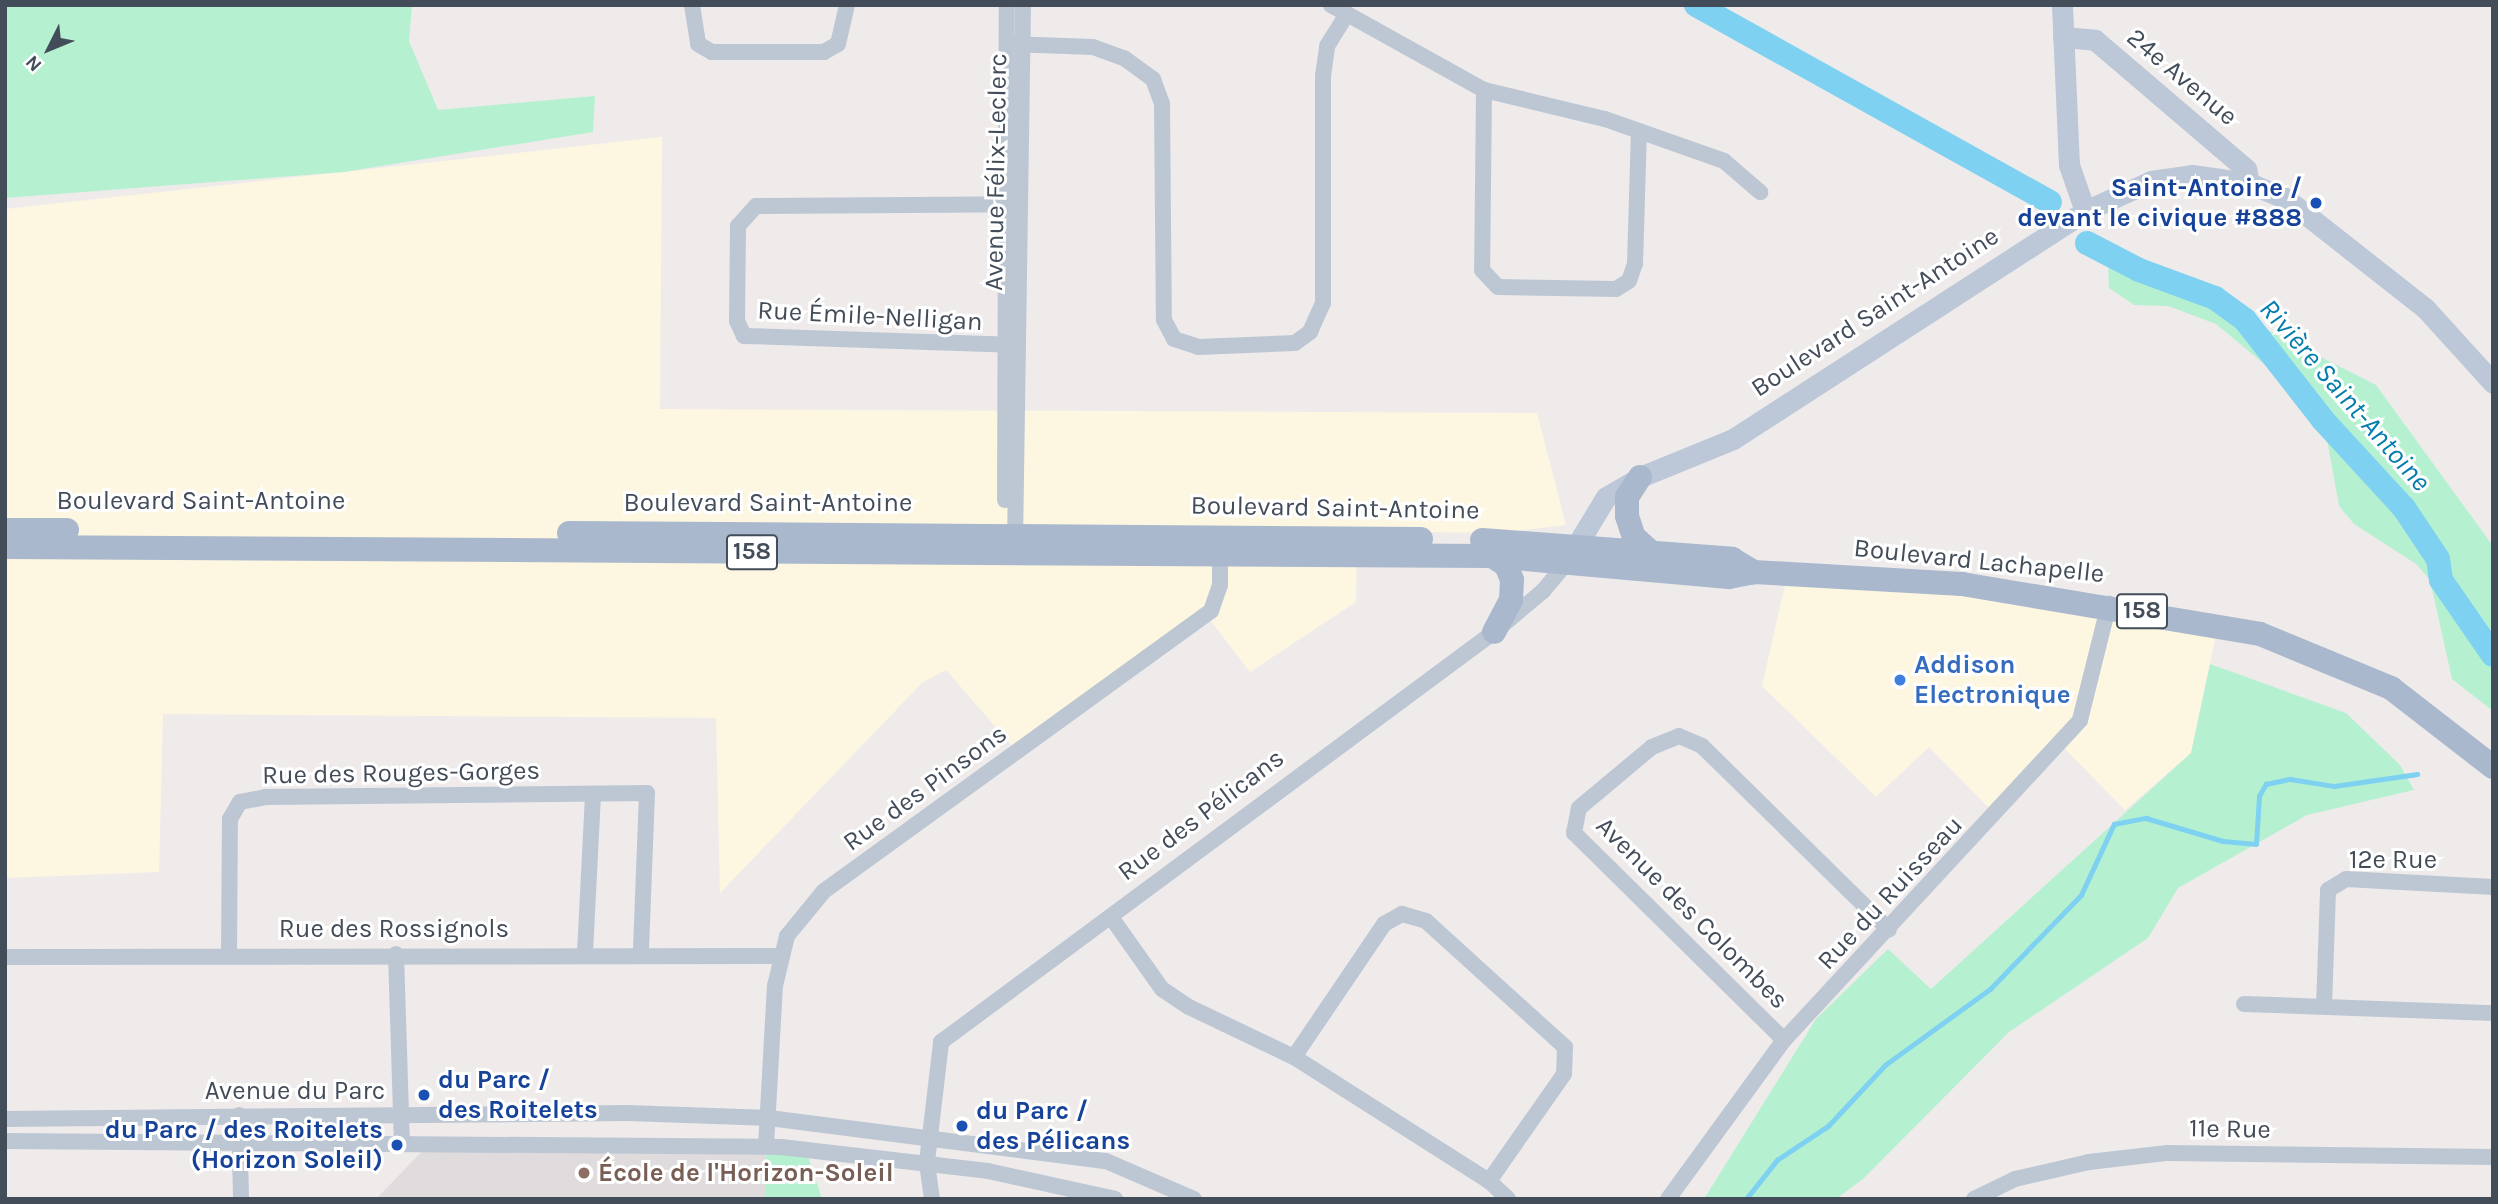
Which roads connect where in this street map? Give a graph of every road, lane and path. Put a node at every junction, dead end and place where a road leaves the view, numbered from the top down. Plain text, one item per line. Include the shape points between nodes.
1 (692, 5) edge
2 (847, 5) edge
3 (1007, 5) edge
4 (1023, 5) edge
5 (1331, 5) edge
6 (2062, 5) edge
7 (1346, 15) junction
8 (2063, 37) junction
9 (1015, 44) junction
10 (1484, 90) junction
11 (1639, 131) junction
12 (2249, 183) junction
13 (1760, 192) dead end
14 (1012, 204) junction
15 (2085, 211) junction
16 (1011, 346) junction
17 (2493, 383) edge
18 (1640, 477) junction
19 (5, 530) edge
20 (1531, 541) joint
21 (1010, 542) junction
22 (1220, 546) junction
23 (5, 547) edge
24 (1652, 553) junction
25 (1572, 554) junction
26 (1492, 556) junction
27 (1754, 572) junction
28 (2109, 604) junction
29 (1494, 632) junction
30 (2493, 767) edge
31 (593, 794) junction
32 (2493, 887) edge
33 (1111, 917) junction
34 (1889, 930) junction
35 (642, 952) junction
36 (585, 953) junction
37 (396, 954) junction
38 (229, 955) junction
39 (782, 956) junction
40 (5, 957) edge
41 (2244, 1004) dead end
42 (2324, 1006) junction
43 (2493, 1013) edge
44 (1784, 1040) junction
45 (1294, 1057) junction
46 (627, 1113) junction
47 (403, 1114) junction
48 (239, 1115) junction
49 (769, 1118) junction
50 (5, 1119) edge
51 (929, 1139) junction
52 (5, 1141) edge
53 (240, 1141) junction
54 (402, 1141) junction
55 (624, 1142) junction
56 (766, 1146) junction
57 (2493, 1157) edge
58 (926, 1162) junction
59 (1489, 1181) junction
60 (241, 1199) edge
61 (932, 1199) edge
62 (1115, 1199) edge
63 (1194, 1199) edge
64 (1507, 1199) edge
65 (1668, 1199) edge
66 (1974, 1199) edge

1 - 2 street via 698,44 712,52 824,52 838,44
3 - 9 street, Avenue Félix-Leclerc
4 - 9 street, Avenue Félix-Leclerc
5 - 7 street
6 - 8 street
7 - 9 street via 1327,46 1323,76 1322,303 1310,331 1295,343 1198,347 1174,339 1164,320 1162,104 1153,79 1124,58 1093,47
7 - 10 street
8 - 12 street, 24e Avenue via 2095,40 2246,169
8 - 15 street via 2069,165
9 - 14 street, Avenue Félix-Leclerc
10 - 11 street
10 - 11 street via 1482,270 1498,287 1616,289 1629,281 1635,264
11 - 13 street via 1724,161
12 - 15 street, Boulevard Saint-Antoine via 2192,175 2151,181
12 - 17 street, Boulevard Saint-Antoine via 2286,198 2425,308
14 - 16 street, Avenue Félix-Leclerc
14 - 16 street, Rue Émile-Nelligan via 756,206 738,226 737,321 744,336 761,341
15 - 18 street, Boulevard Saint-Antoine via 1744,432
16 - 21 street, Avenue Félix-Leclerc
18 - 24 main road via 1627,497 1627,516 1634,537
18 - 25 street, Boulevard Saint-Antoine via 1606,497
19 - 21 main road, Boulevard Saint-Antoine / 158
20 - 22 main road, Boulevard Saint-Antoine / 158
20 - 25 main road, Boulevard Lachapelle / 158
21 - 22 main road, Boulevard Saint-Antoine / 158
21 - 23 main road, Boulevard Saint-Antoine / 158
22 - 26 main road, Boulevard Saint-Antoine / 158
22 - 39 street, Rue des Pinsons via 1220,585 1211,611 824,891 787,936
24 - 25 main road, Boulevard Lachapelle / 158
24 - 27 main road, Boulevard Lachapelle / 158 via 1732,559
25 - 26 main road, Boulevard Lachapelle / 158
25 - 27 main road, Boulevard Lachapelle / 158 via 1729,578
25 - 29 street, Rue des Pélicans via 1543,592
26 - 29 main road via 1506,565 1512,580 1511,600
27 - 28 main road, Boulevard Lachapelle / 158 via 1962,584
28 - 30 main road, Boulevard Lachapelle / 158 via 2260,634 2391,688
28 - 34 street, Rue du Ruisseau via 2080,720
29 - 33 street, Rue des Pélicans
31 - 35 street, Rue des Rouges-Gorges via 647,793
31 - 36 street
31 - 38 street, Rue des Rouges-Gorges via 266,797 240,802 230,819
32 - 42 street, 12e Rue via 2346,878 2328,890
33 - 45 street via 1163,989 1189,1007
33 - 51 street, Rue des Pélicans via 942,1042
34 - 44 street, Rue du Ruisseau
34 - 44 street, Avenue des Colombes via 1702,746 1679,736 1652,747 1579,808 1574,833
35 - 36 street, Rue des Rossignols
35 - 39 street, Rue des Rossignols
36 - 37 street, Rue des Rossignols
37 - 38 street, Rue des Rossignols
37 - 47 street
38 - 40 street, Rue des Rossignols
39 - 49 street, Rue des Pinsons via 775,986
41 - 42 street
42 - 43 street
44 - 65 street, Rue du Ruisseau
45 - 59 street
45 - 59 street via 1384,924 1402,914 1426,921 1565,1047 1564,1074
46 - 47 street, Avenue du Parc
46 - 49 street, Avenue du Parc
46 - 55 street
47 - 48 street, Avenue du Parc
47 - 54 street
48 - 50 street, Avenue du Parc
48 - 53 street
49 - 51 street, Avenue du Parc
49 - 56 street, Rue des Pinsons
51 - 58 street, Rue des Pélicans
51 - 63 street, Avenue du Parc via 1105,1161
52 - 53 street, Avenue du Parc
53 - 54 street, Avenue du Parc
53 - 60 street
54 - 55 street, Avenue du Parc
55 - 56 street, Avenue du Parc
56 - 58 street, Avenue du Parc
57 - 66 street, 11e Rue via 2166,1153 2028,1176
58 - 61 street, Rue des Pélicans
58 - 62 street, Avenue du Parc via 1055,1182
59 - 64 street

